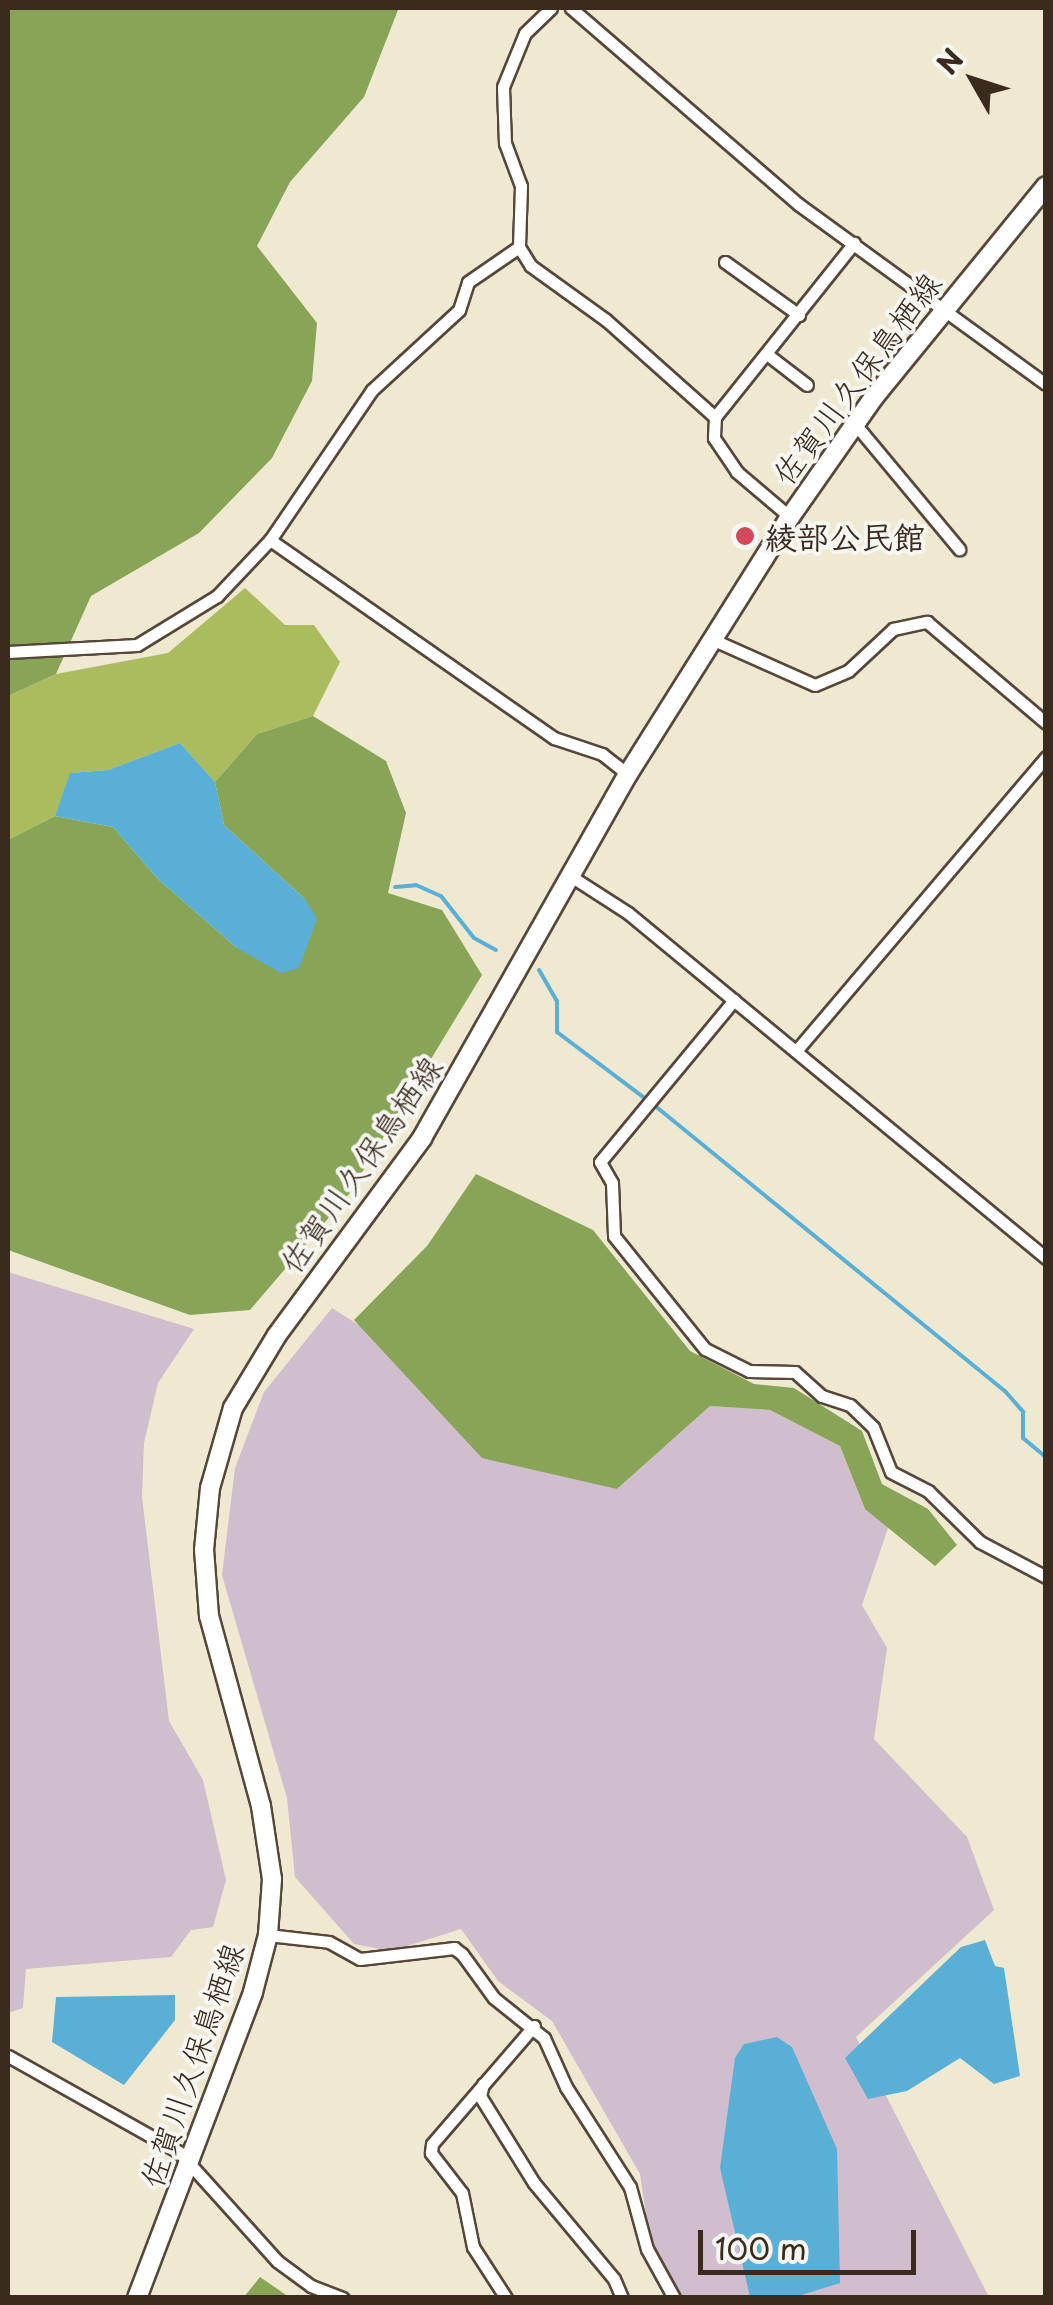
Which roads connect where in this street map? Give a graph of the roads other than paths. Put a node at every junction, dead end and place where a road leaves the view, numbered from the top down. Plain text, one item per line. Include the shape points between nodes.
1 (550, 8) edge
2 (571, 8) edge
3 (1046, 186) edge
4 (854, 243) junction
5 (519, 247) junction
6 (726, 262) dead end
7 (945, 308) junction
8 (800, 315) junction
9 (768, 355) junction
10 (1046, 384) edge
11 (807, 385) dead end
12 (715, 417) junction
13 (855, 424) junction
14 (790, 517) junction
15 (270, 540) junction
16 (960, 549) dead end
17 (716, 641) junction
18 (8, 652) edge
19 (1046, 723) edge
20 (1046, 758) edge
21 (628, 774) junction
22 (569, 876) junction
23 (734, 1000) junction
24 (796, 1051) junction
25 (1046, 1258) edge
26 (1046, 1577) edge
27 (268, 1935) junction
28 (534, 2026) junction
29 (8, 2056) edge
30 (483, 2084) junction
31 (190, 2164) junction
32 (136, 2298) edge
33 (343, 2298) edge
34 (506, 2298) edge
35 (622, 2298) edge
36 (674, 2298) edge

1 - 5 street via 525,32 503,87 505,143 520,186
2 - 4 street via 798,204
3 - 7 main road, 佐賀川久保鳥栖線
4 - 7 street
4 - 8 street
5 - 12 street via 532,266 606,320
5 - 15 street via 468,282 459,310 372,390
6 - 8 street
7 - 10 street
7 - 13 main road, 佐賀川久保鳥栖線
8 - 9 street
9 - 11 street
9 - 12 street
12 - 14 street via 714,438 737,472
13 - 14 main road, 佐賀川久保鳥栖線
13 - 16 street
14 - 17 main road, 佐賀川久保鳥栖線
15 - 18 street via 218,596 160,636 114,650
15 - 21 street via 554,738 592,748
17 - 19 street via 816,686 848,671 893,629 918,620
17 - 21 main road, 佐賀川久保鳥栖線
20 - 24 street
21 - 22 main road, 佐賀川久保鳥栖線
22 - 23 street via 628,913
22 - 27 main road, 佐賀川久保鳥栖線 via 422,1138 277,1336 233,1408 210,1488 204,1550 209,1616 261,1806 272,1878
23 - 24 street
23 - 26 street via 600,1162 612,1184 610,1225 691,1338 749,1371 795,1372 822,1396 850,1405 873,1428 891,1472 928,1491 980,1542
24 - 25 street
27 - 28 street via 328,1942 360,1960 454,1948 494,1998
27 - 31 main road, 佐賀川久保鳥栖線
28 - 30 street
28 - 36 street via 630,2187 647,2249
29 - 31 street via 180,2152
30 - 34 street via 436,2135 431,2152 462,2193 473,2248
30 - 35 street via 480,2096 534,2183 604,2265
31 - 32 main road, 佐賀川久保鳥栖線
31 - 33 street via 286,2269

